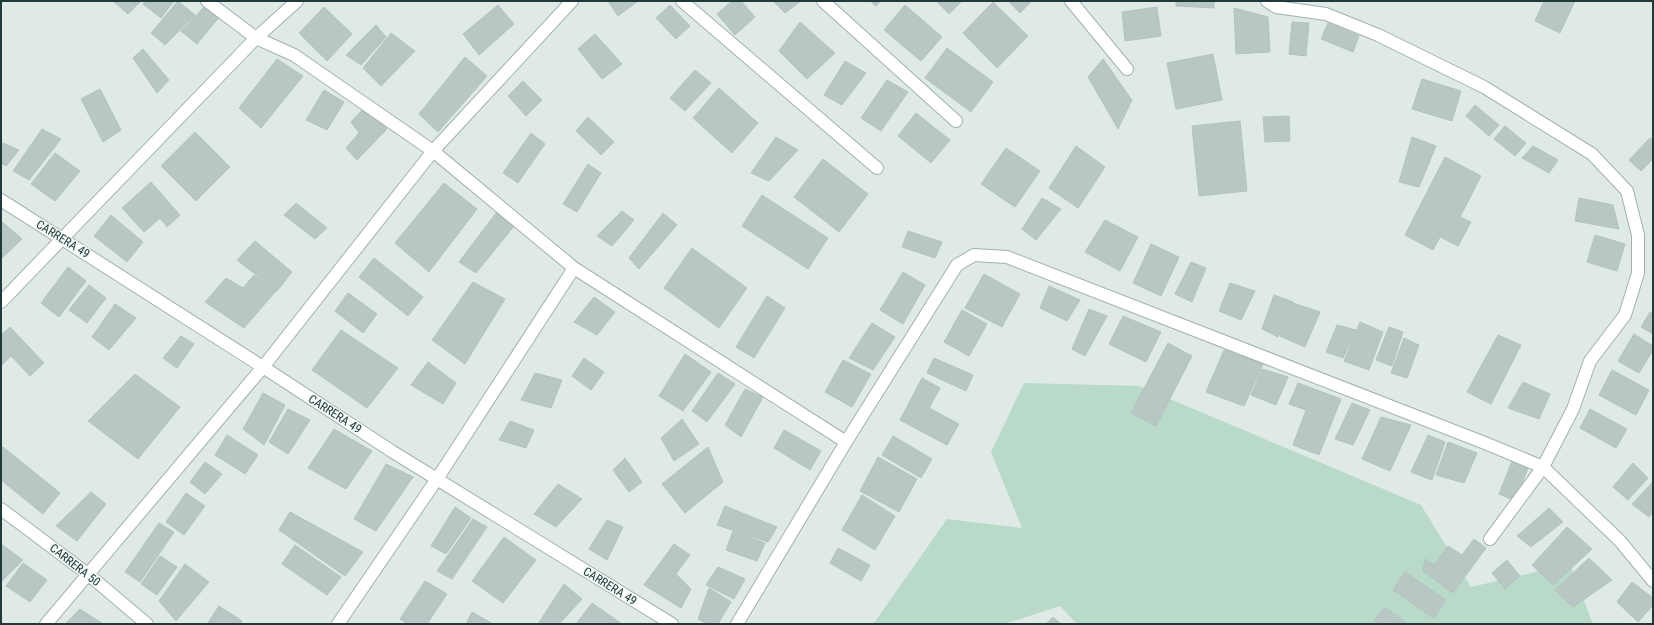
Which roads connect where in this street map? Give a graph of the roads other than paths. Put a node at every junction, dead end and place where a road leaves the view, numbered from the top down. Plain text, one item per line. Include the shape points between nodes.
1 (207, 1) edge
2 (296, 1) edge
3 (572, 1) edge
4 (682, 1) edge
5 (823, 1) edge
6 (1071, 1) edge
7 (1267, 1) edge
8 (256, 38) junction
9 (1127, 69) dead end
10 (956, 121) dead end
11 (433, 151) junction
12 (877, 168) dead end
13 (1, 200) edge
14 (62, 238) junction
15 (574, 268) junction
16 (1, 302) edge
17 (263, 367) junction
18 (846, 442) junction
19 (1543, 468) junction
20 (438, 479) junction
21 (1, 509) edge
22 (1490, 539) dead end
23 (89, 575) junction
24 (1653, 581) edge
25 (46, 624) edge
26 (147, 624) edge
27 (338, 624) edge
28 (672, 624) edge
29 (737, 624) edge

1 - 8 street
2 - 8 street
3 - 11 street
4 - 12 street
5 - 10 street
6 - 9 street
7 - 19 street via 1276,7 1326,14 1378,35 1484,87 1592,154 1627,191 1638,235 1638,273 1625,315 1590,361 1573,409
8 - 11 street via 294,55
8 - 14 street
11 - 15 street
11 - 17 street
13 - 14 street, CARRERA 49
14 - 16 street
14 - 17 street, CARRERA 49
15 - 18 street
15 - 20 street
17 - 20 street, CARRERA 49
17 - 23 street
18 - 19 street via 957,264 974,255 1007,257 1485,443
18 - 29 street
19 - 22 street
19 - 24 street via 1620,542
20 - 27 street
20 - 28 street, CARRERA 49
21 - 23 street, CARRERA 50
23 - 25 street
23 - 26 street, CARRERA 50

